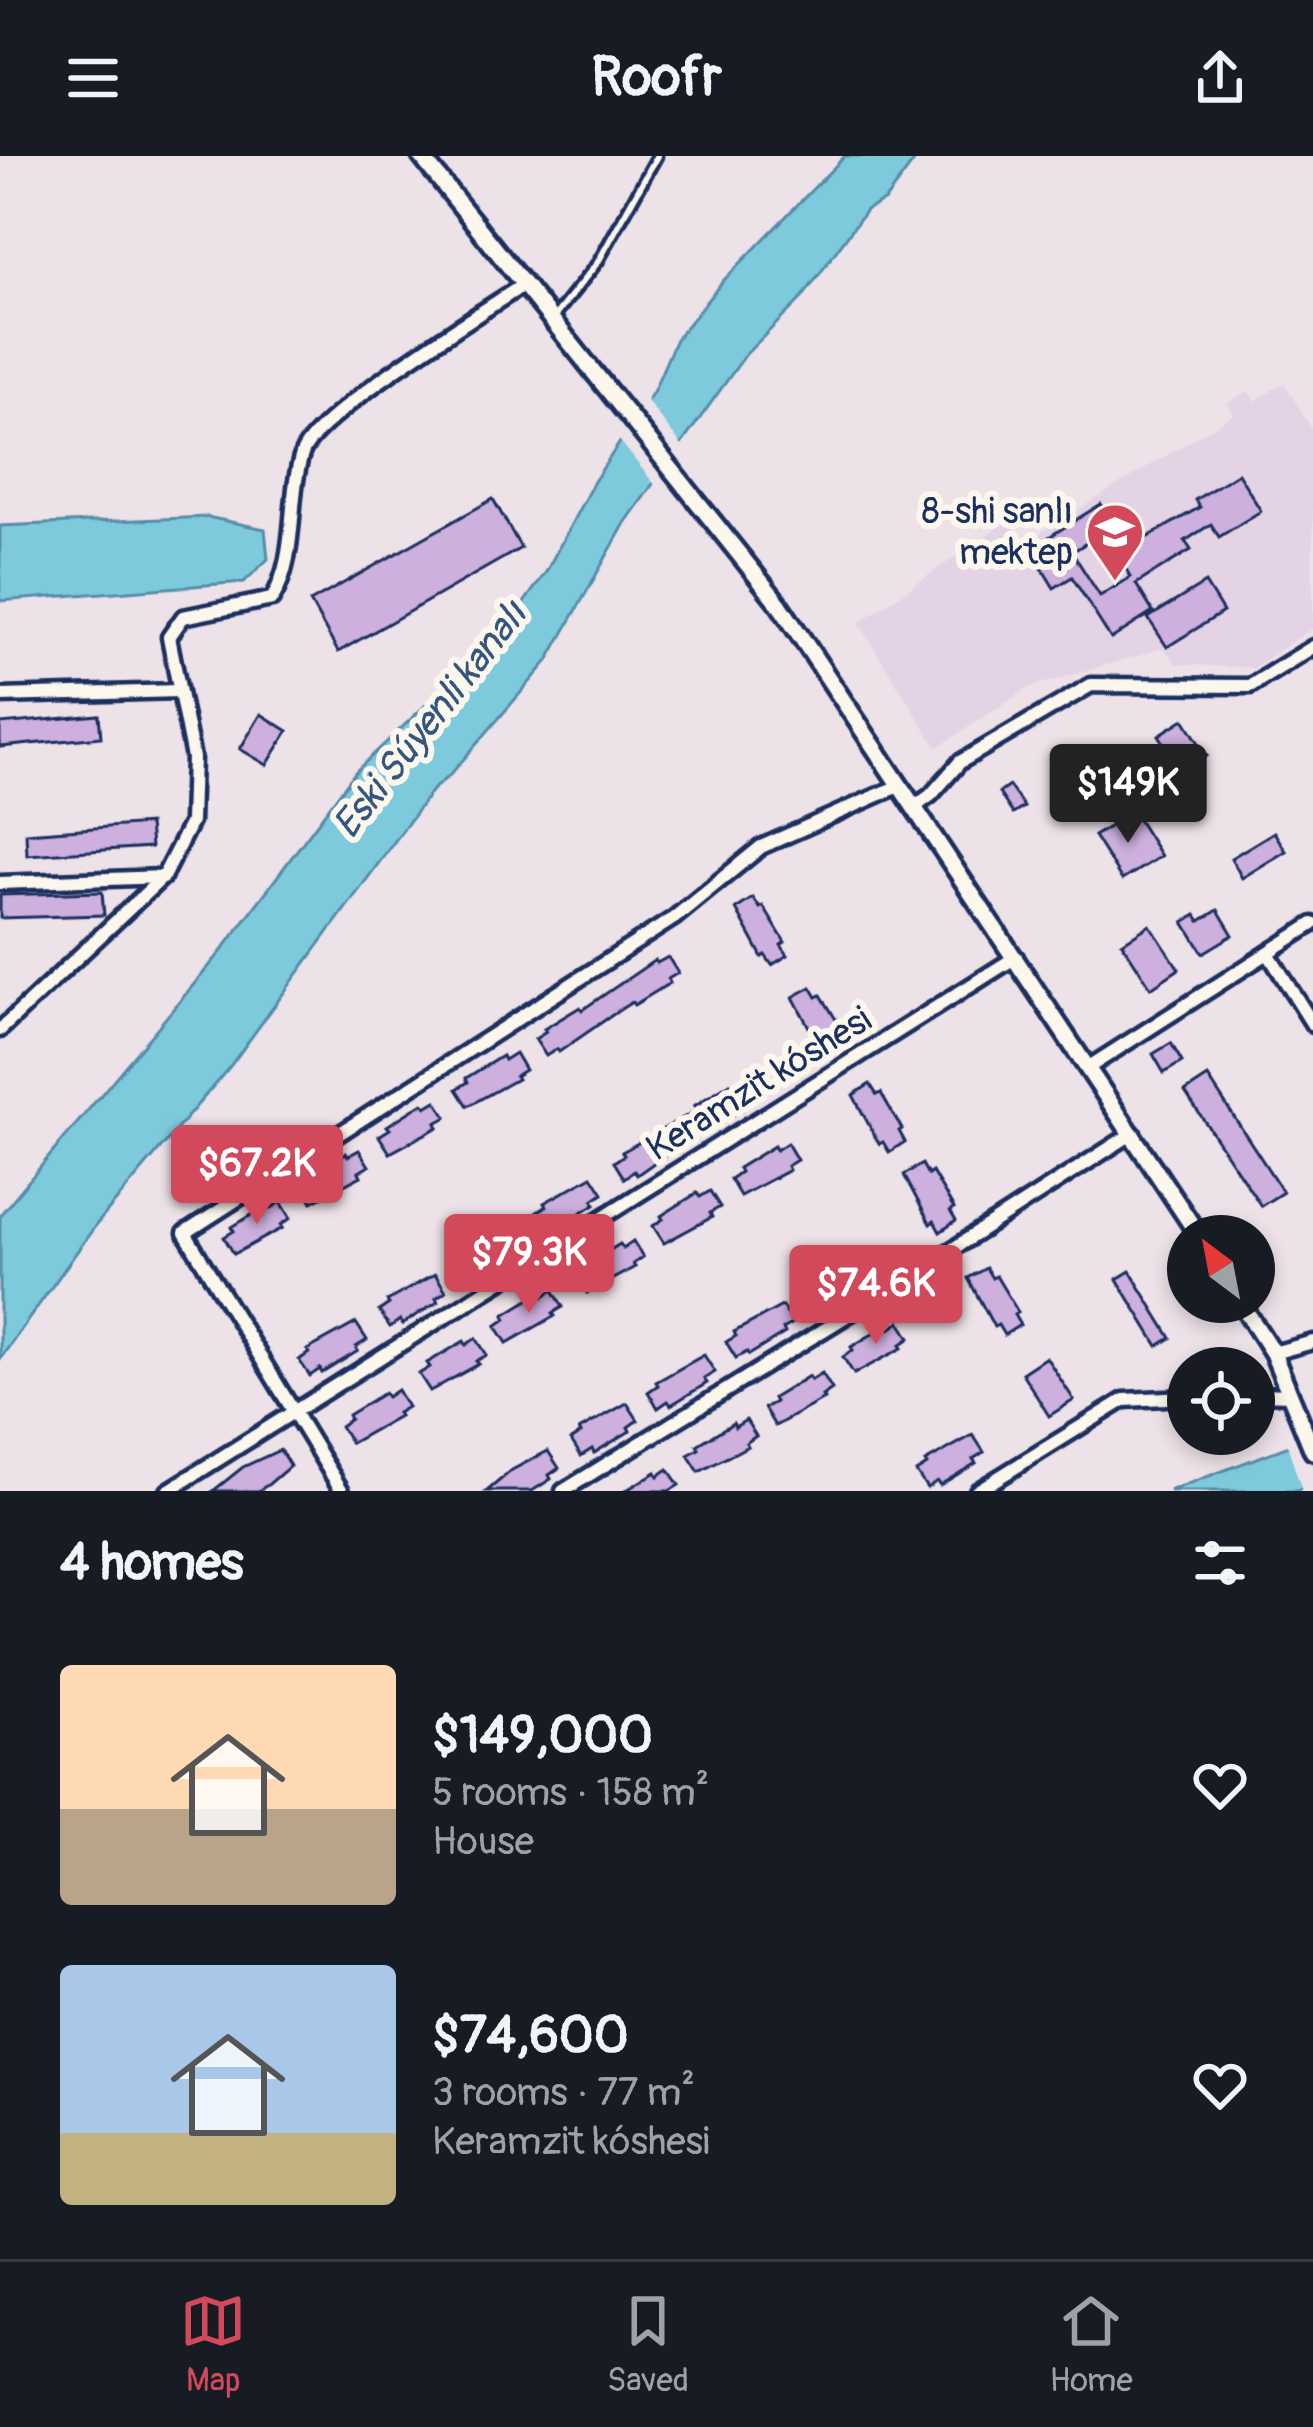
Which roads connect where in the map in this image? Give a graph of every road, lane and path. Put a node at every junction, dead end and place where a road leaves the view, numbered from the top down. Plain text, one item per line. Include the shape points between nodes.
1 (422, 156) edge
2 (657, 156) edge
3 (523, 285) junction
4 (552, 320) junction
5 (1313, 647) edge
6 (179, 691) junction
7 (0, 696) edge
8 (901, 784) junction
9 (916, 806) junction
10 (163, 877) junction
11 (0, 883) edge
12 (1313, 924) edge
13 (1268, 953) junction
14 (1016, 957) junction
15 (1313, 1025) edge
16 (0, 1030) edge
17 (1090, 1067) junction
18 (1133, 1133) junction
19 (1186, 1215) edge
20 (1313, 1342) edge
21 (1275, 1352) edge
22 (1275, 1358) edge
23 (1275, 1394) edge
24 (1291, 1394) junction
25 (1167, 1398) edge
26 (293, 1414) junction
27 (1313, 1450) edge
28 (167, 1491) edge
29 (342, 1491) edge
30 (563, 1491) edge
31 (976, 1491) edge

1 - 3 street
2 - 4 lane via 598,262
3 - 4 street
3 - 6 street via 374,384 304,448 285,577 272,599 183,617 169,637
4 - 8 street via 778,604
5 - 9 street via 1250,686 1091,685 961,762
6 - 7 street
6 - 10 street via 194,758 191,822
8 - 9 street
8 - 26 street via 761,847 674,918 184,1233
9 - 14 street
10 - 11 street
10 - 16 street
12 - 13 street
13 - 15 street
13 - 17 street
14 - 17 street
14 - 26 street, Keramzit kóshesi
17 - 18 street
18 - 19 street
18 - 30 street
20 - 21 street
22 - 24 street
23 - 24 street
24 - 27 street
25 - 31 street via 1124,1400
26 - 28 street, Keramzit kóshesi
26 - 29 street

